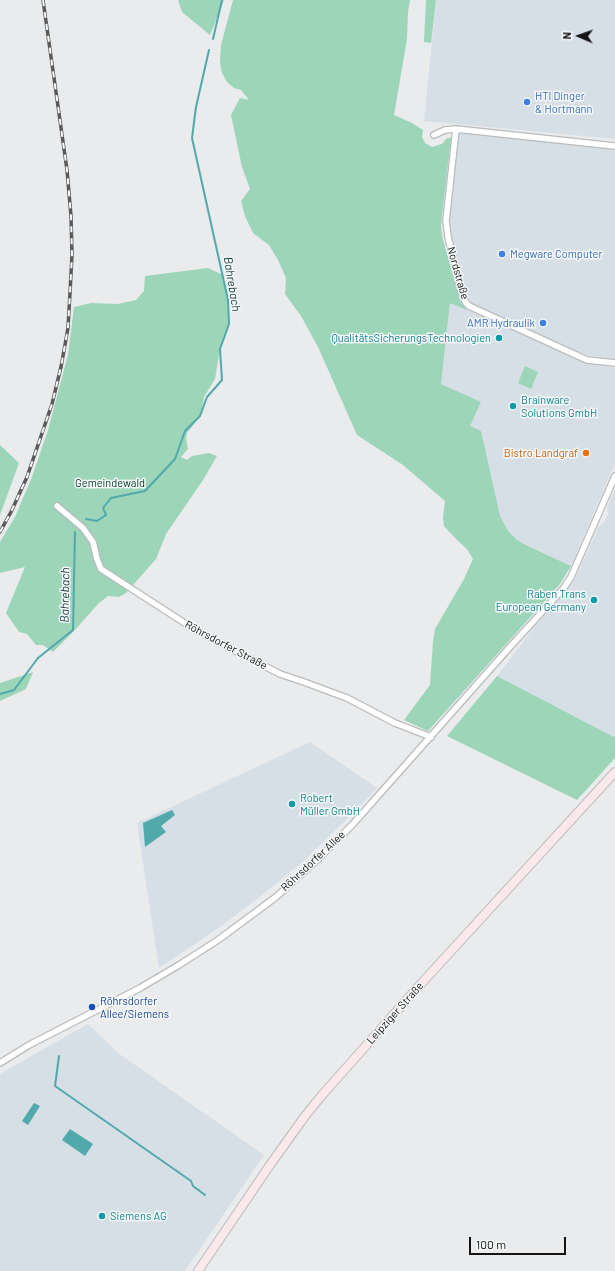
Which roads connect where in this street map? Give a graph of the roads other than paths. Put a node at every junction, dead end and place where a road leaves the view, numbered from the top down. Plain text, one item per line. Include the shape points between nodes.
1 (456, 129) junction
2 (434, 135) dead end
3 (615, 146) edge
4 (615, 363) edge
5 (615, 476) edge
6 (57, 506) dead end
7 (430, 737) junction
8 (615, 772) edge
9 (0, 1063) edge
10 (198, 1271) edge

1 - 2 street
1 - 3 street
1 - 4 street, Nordstraße via 446,221 466,303 587,360
5 - 7 street, Röhrsdorfer Allee via 571,577 563,589
6 - 7 street, Röhrsdorfer Straße via 83,528 93,542 101,569 197,630 280,674 347,698 395,723
7 - 9 street, Röhrsdorfer Allee via 332,846 276,897 179,965
8 - 10 main road, Leipziger Straße via 322,1094

